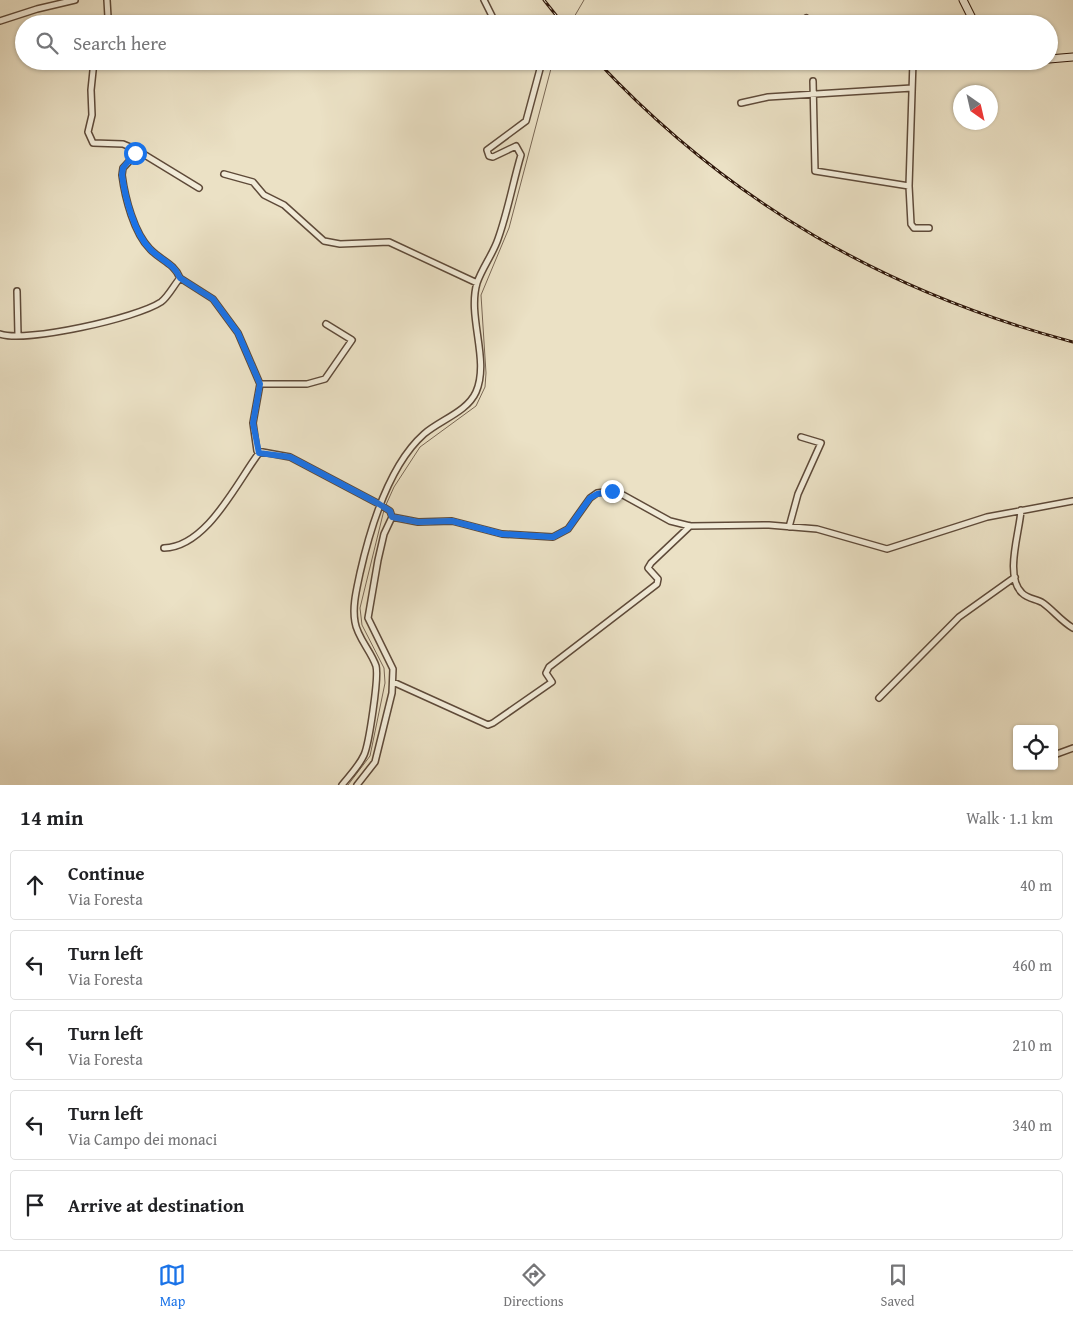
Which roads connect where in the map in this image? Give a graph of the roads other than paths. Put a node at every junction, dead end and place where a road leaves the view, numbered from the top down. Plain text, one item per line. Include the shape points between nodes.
1 (75, 0) edge
2 (108, 0) edge
3 (484, 0) edge
4 (963, 0) edge
5 (18, 15) edge
6 (108, 15) edge
7 (492, 15) edge
8 (970, 15) edge
9 (15, 16) edge
10 (0, 21) edge
11 (1073, 57) edge
12 (1058, 58) edge
13 (93, 70) edge
14 (540, 70) edge
15 (913, 70) edge
16 (813, 81) dead end
17 (912, 88) junction
18 (814, 94) junction
19 (741, 102) dead end
20 (136, 152) junction
21 (224, 174) dead end
22 (909, 186) junction
23 (199, 188) dead end
24 (929, 228) dead end
25 (180, 278) junction
26 (478, 283) junction
27 (17, 291) dead end
28 (326, 324) dead end
29 (0, 334) edge
30 (18, 336) junction
31 (260, 384) junction
32 (801, 437) dead end
33 (259, 453) junction
34 (1073, 501) edge
35 (381, 505) junction
36 (1021, 510) junction
37 (391, 514) junction
38 (690, 526) junction
39 (790, 526) junction
40 (164, 548) dead end
41 (1015, 577) junction
42 (1073, 628) edge
43 (393, 682) junction
44 (879, 698) dead end
45 (1073, 748) edge
46 (1058, 754) edge
47 (342, 785) edge
48 (358, 785) edge

1 - 5 street
2 - 6 street
3 - 7 street
4 - 8 street
9 - 10 street
11 - 12 street
13 - 20 street via 90,139 96,144 123,144
14 - 26 street via 526,121 487,150 493,157 516,146 521,155 498,240
15 - 17 street
16 - 18 street
17 - 18 street
17 - 22 street
18 - 19 street
18 - 22 street via 815,171
20 - 23 street
20 - 25 street via 123,168 122,175 138,236 151,251 177,270
21 - 26 street via 253,182 264,195 284,205 324,241 340,244 389,242
22 - 24 street via 912,224 914,228
25 - 30 street via 162,302 125,317 45,334
25 - 31 street via 213,299 238,333
26 - 35 street via 475,303 480,374 476,392 467,404 416,442 395,474
27 - 30 street
28 - 31 street via 352,340 325,379 307,384
29 - 30 street
31 - 33 street via 253,423
32 - 39 street via 821,443 798,494
33 - 35 street via 290,457
33 - 40 street via 218,513 185,541
34 - 36 street
35 - 37 street
35 - 47 street via 360,572 355,605 355,623 376,667 370,737 360,763
36 - 39 street via 987,517 887,549
36 - 41 street via 1014,543
37 - 38 street via 418,522 452,521 502,534 553,537 568,529 590,498 612,491 670,521
37 - 43 street via 378,560 368,618 393,668
38 - 39 street
38 - 43 street via 648,568 658,579 657,584 549,667 546,673 552,682 493,723 488,725
41 - 42 street via 1021,592 1042,602
41 - 44 street via 959,618
43 - 48 street via 375,762
45 - 46 street

